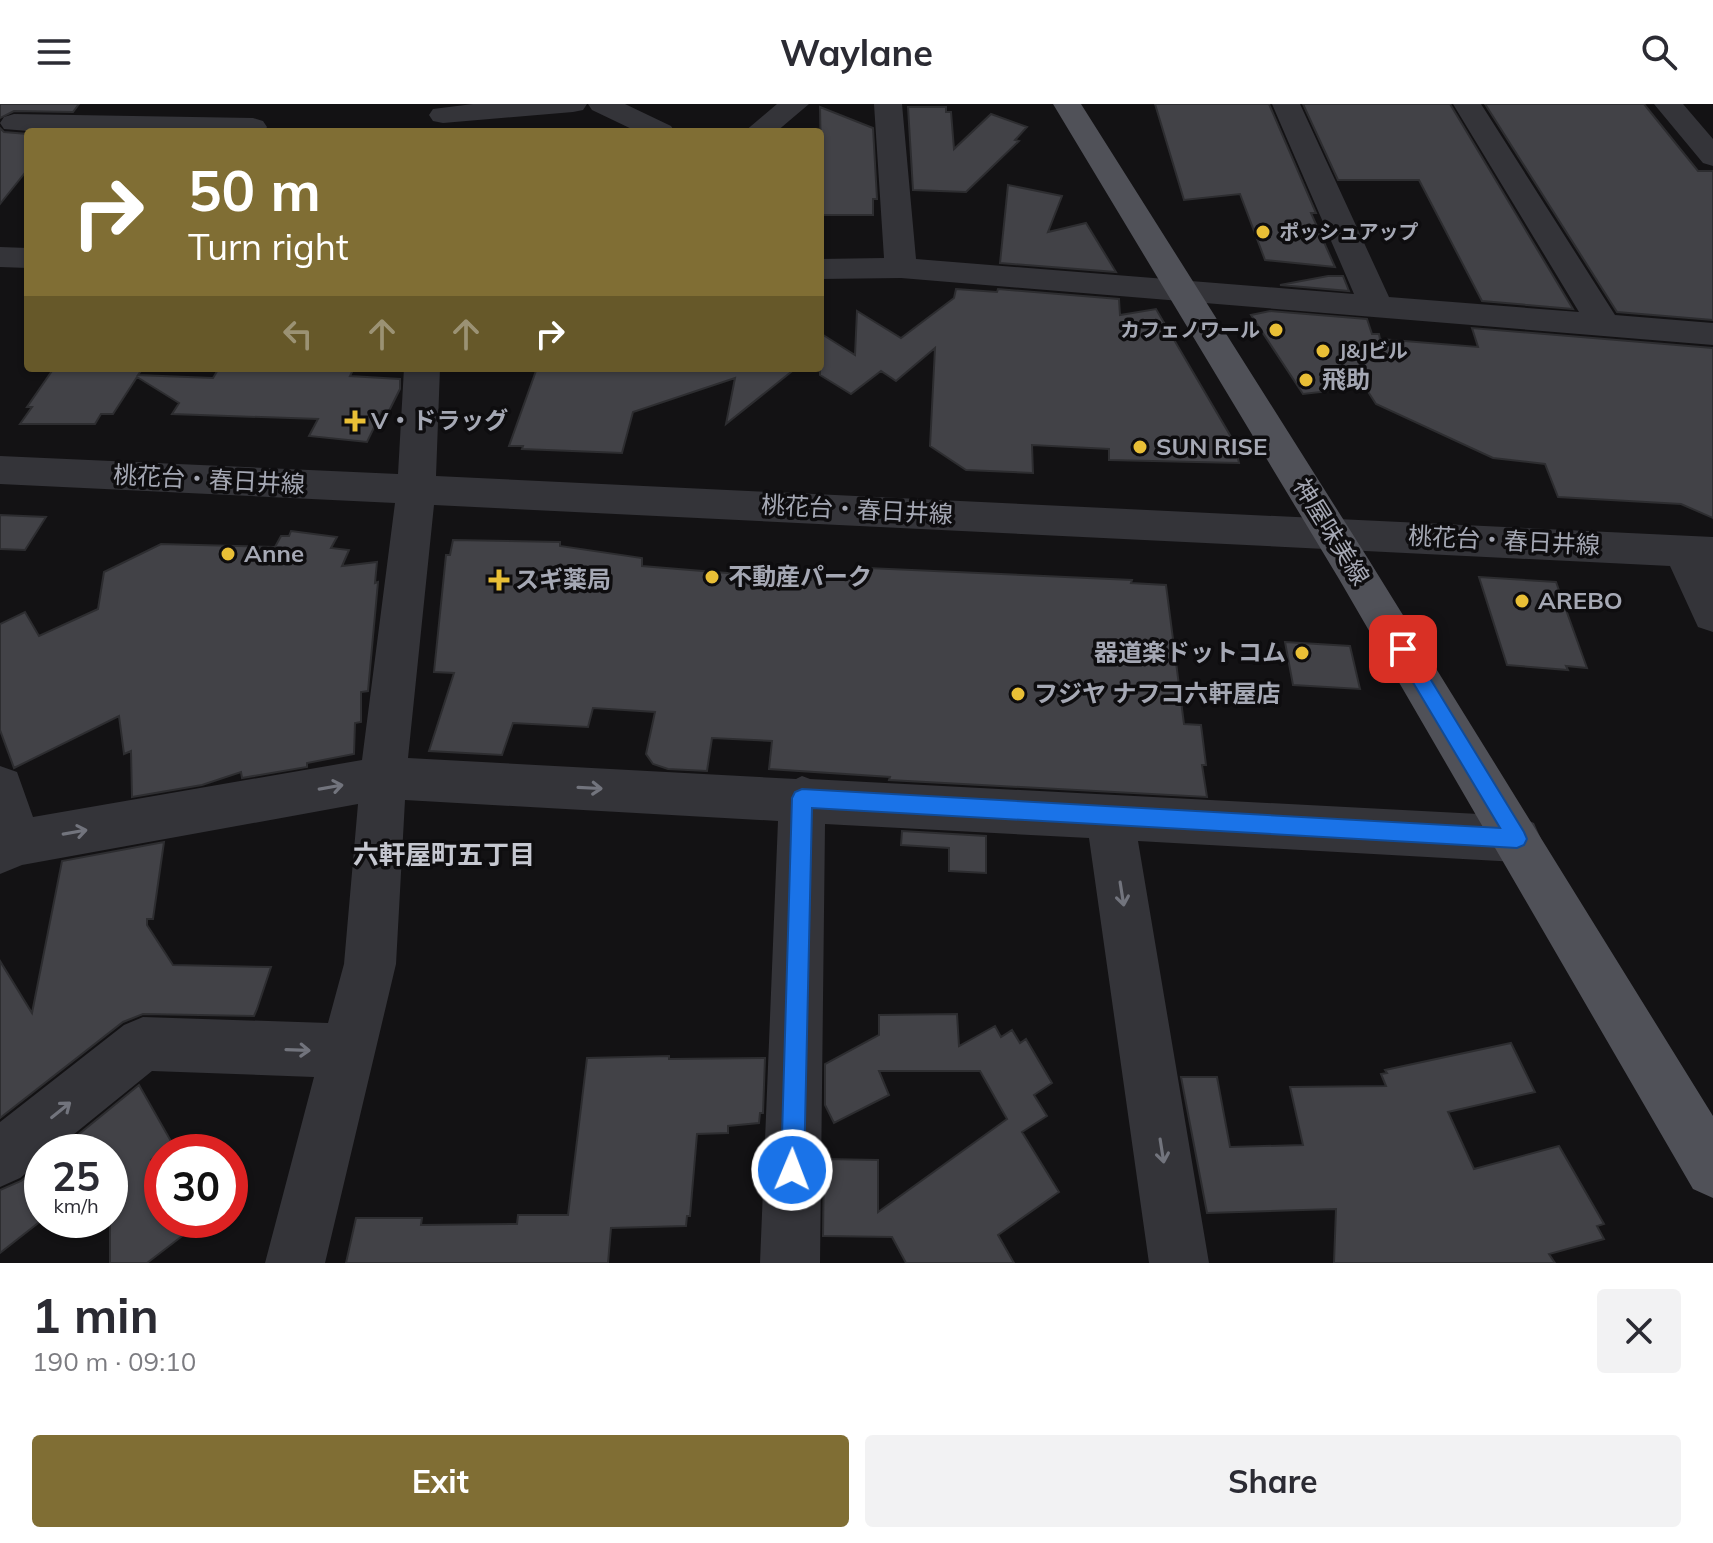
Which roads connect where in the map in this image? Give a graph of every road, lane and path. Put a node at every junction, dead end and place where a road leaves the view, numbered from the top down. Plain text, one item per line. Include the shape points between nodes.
1 (148, 104) edge
2 (573, 104) edge
3 (602, 104) edge
4 (795, 104) edge
5 (888, 104) edge
6 (1067, 104) edge
7 (1286, 104) edge
8 (1467, 104) edge
9 (1672, 108) edge
10 (1713, 113) edge
11 (443, 117) edge
12 (256, 121) edge
13 (14, 124) edge
14 (129, 127) junction
15 (653, 128) edge
16 (763, 128) edge
17 (1713, 157) edge
18 (0, 257) edge
19 (24, 258) edge
20 (901, 268) junction
21 (824, 269) edge
22 (1181, 291) junction
23 (1377, 308) junction
24 (1605, 326) junction
25 (1713, 334) edge
26 (422, 372) edge
27 (0, 470) edge
28 (416, 490) junction
29 (1331, 532) junction
30 (1698, 552) edge
31 (1713, 615) edge
32 (383, 778) junction
33 (0, 787) edge
34 (802, 798) junction
35 (1110, 817) junction
36 (1517, 839) junction
37 (8, 847) edge
38 (348, 1051) junction
39 (0, 1158) edge
40 (1713, 1169) edge
41 (295, 1263) edge
42 (790, 1263) edge
43 (1179, 1263) edge

1 - 14 street
2 - 11 street
3 - 15 street
4 - 16 street
5 - 20 street
6 - 22 main road, 神屋味美線
7 - 23 street
8 - 24 street
9 - 10 street
9 - 17 street
12 - 14 street
13 - 14 street
18 - 19 street
20 - 21 street
20 - 22 street
22 - 23 street
22 - 29 main road, 神屋味美線
23 - 24 street
24 - 25 street
26 - 28 street
27 - 28 street, 桃花台・春日井線
28 - 29 street, 桃花台・春日井線
28 - 32 street
29 - 30 street, 桃花台・春日井線
29 - 36 main road, 神屋味美線
30 - 31 street
32 -> 34 street
37 -> 32 street
32 - 38 street via 370,964
33 - 37 street
34 - 35 street
34 - 42 street
35 - 36 street
35 -> 43 street
36 - 40 main road, 神屋味美線
39 -> 38 street via 143,1044
38 - 41 street

